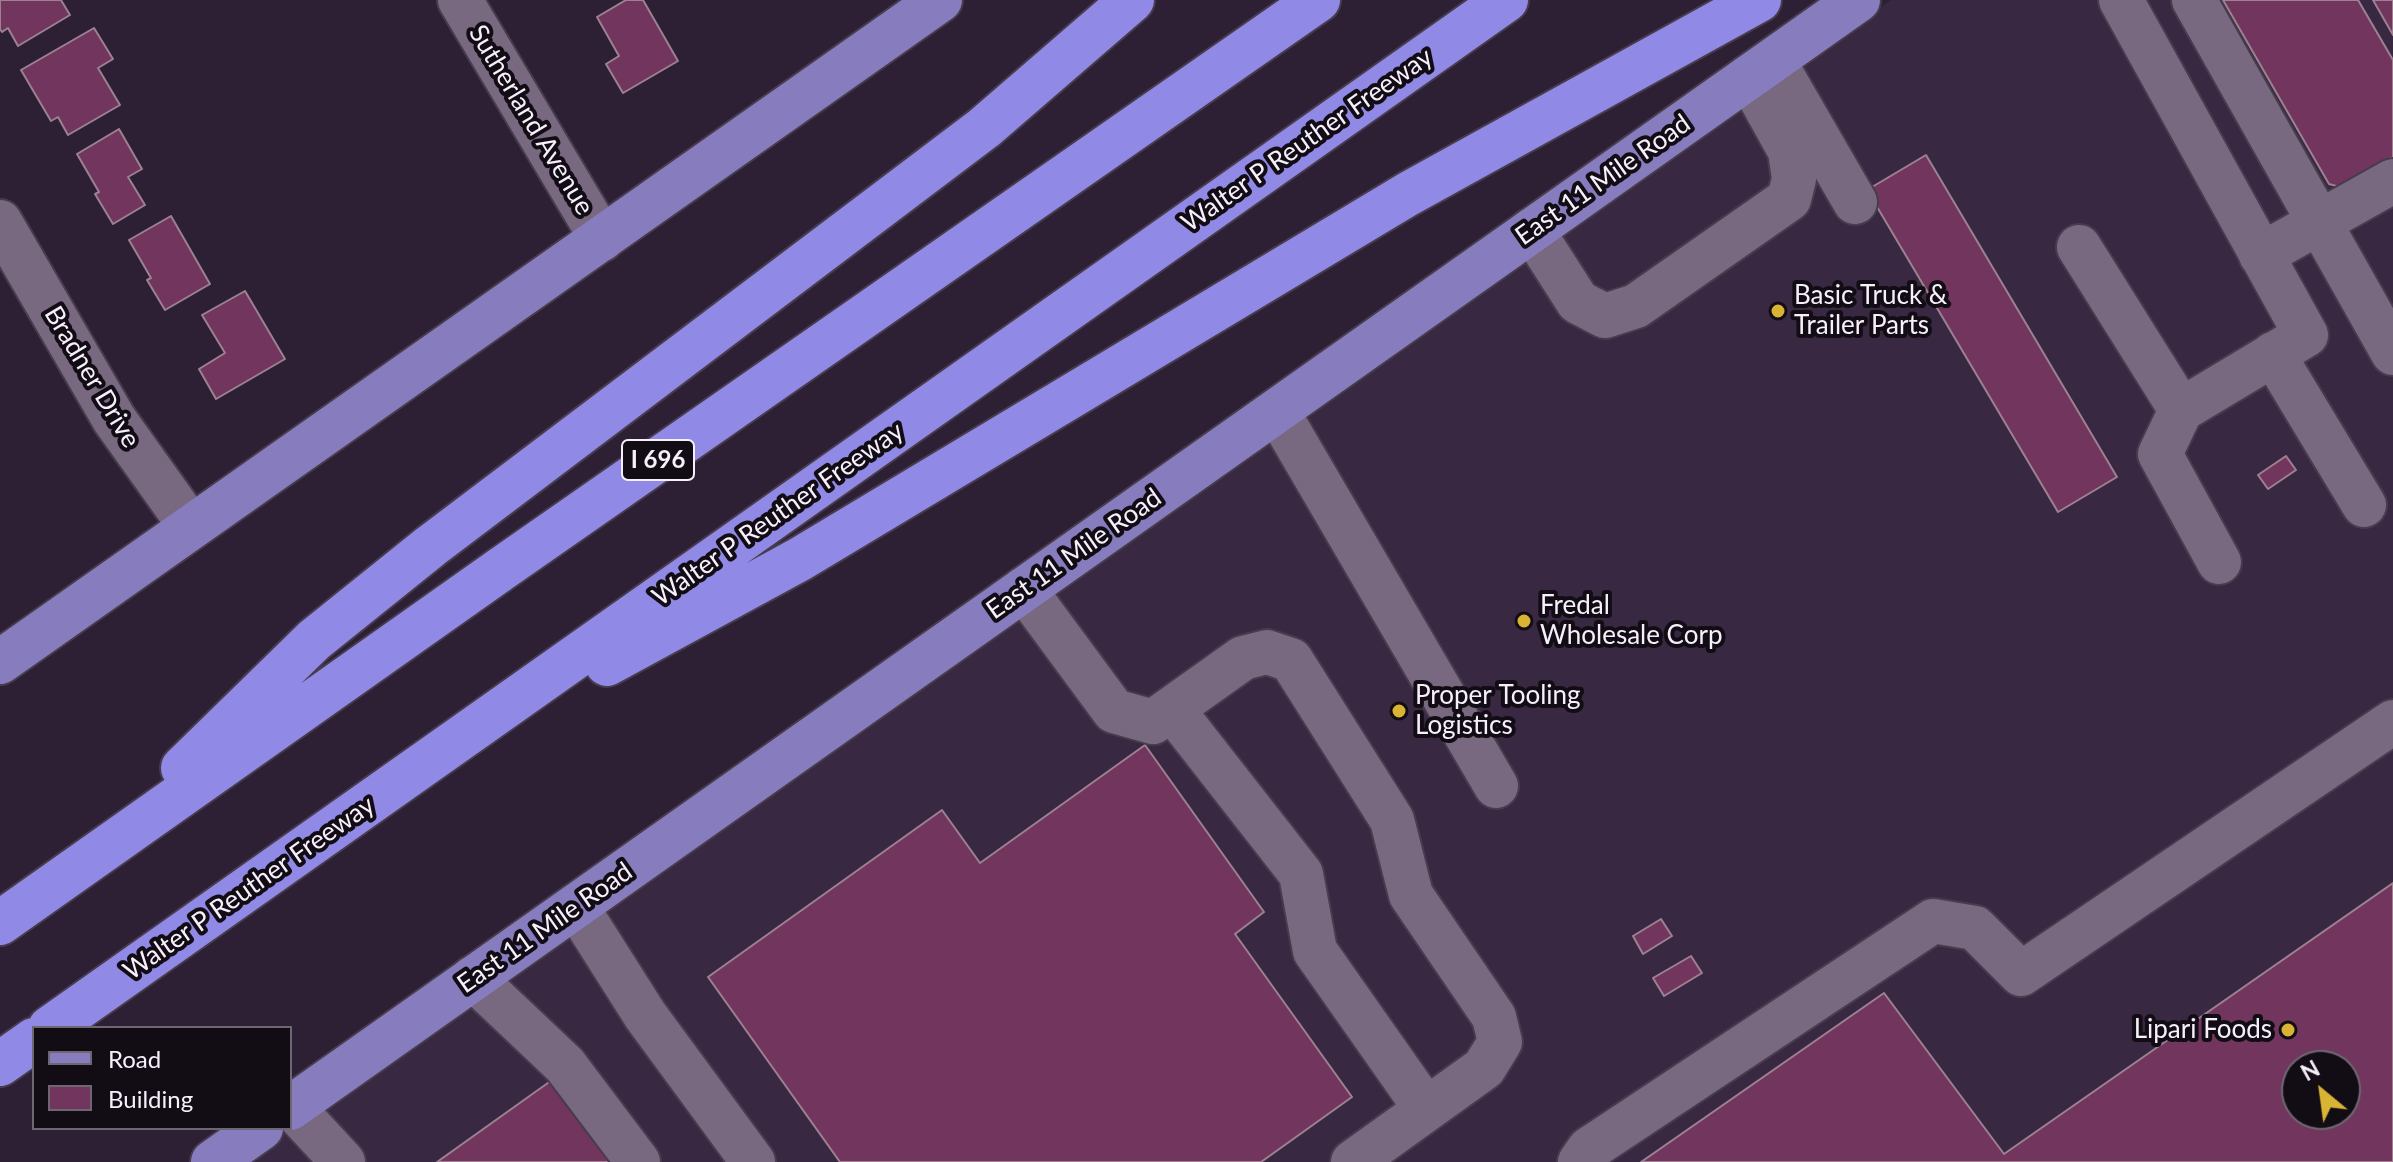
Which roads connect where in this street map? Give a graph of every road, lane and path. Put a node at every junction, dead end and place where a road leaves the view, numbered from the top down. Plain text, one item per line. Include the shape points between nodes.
1 (460, 0) edge
2 (940, 0) edge
3 (1132, 0) edge
4 (1318, 0) edge
5 (1506, 0) edge
6 (1759, 0) edge
7 (1858, 0) edge
8 (2121, 0) edge
9 (2194, 0) edge
10 (1761, 68) junction
11 (2393, 181) edge
12 (1855, 202) dead end
13 (0, 222) edge
14 (2320, 223) junction
15 (1532, 230) junction
16 (602, 239) junction
17 (2079, 247) dead end
18 (2261, 255) junction
19 (2388, 331) edge
20 (2273, 354) junction
21 (2181, 410) junction
22 (1277, 411) junction
23 (2364, 505) dead end
24 (191, 527) junction
25 (2219, 562) dead end
26 (1024, 589) junction
27 (0, 662) edge
28 (1172, 709) junction
29 (2393, 722) edge
30 (426, 762) junction
31 (1496, 786) dead end
32 (86, 862) junction
33 (576, 906) junction
34 (0, 923) edge
35 (473, 978) junction
36 (53, 1026) edge
37 (32, 1041) edge
38 (0, 1064) edge
39 (292, 1106) edge
40 (1426, 1109) junction
41 (292, 1123) edge
42 (258, 1130) edge
43 (213, 1162) edge
44 (343, 1162) edge
45 (638, 1162) edge
46 (753, 1162) edge
47 (1353, 1162) edge
48 (1580, 1162) edge

1 - 16 street, Sutherland Avenue
2 - 16 main road
3 - 32 highway via 984,128 314,640
4 - 32 highway, I 696
5 - 30 highway, Walter P Reuther Freeway
6 - 30 highway via 1408,194 800,559
7 - 10 main road, East 11 Mile Road
8 - 18 street
9 - 14 street
10 - 12 street
10 - 15 main road, East 11 Mile Road
10 - 15 street via 1790,151 1794,179 1789,199 1636,306 1605,316 1578,302
11 - 14 street
13 - 24 street, Bradner Drive via 114,419
14 - 18 street
14 - 19 street
15 - 22 main road, East 11 Mile Road
16 - 24 main road
17 - 21 street
18 - 20 street via 2306,335
20 - 21 street
20 - 23 street
21 - 25 street via 2160,454
22 - 26 main road, East 11 Mile Road
22 - 31 street
24 - 27 main road
26 - 28 street via 1114,711 1153,722
26 - 33 main road, East 11 Mile Road
28 - 40 street via 1301,874 1315,951
28 - 40 street via 1243,658 1267,652 1291,660 1392,820 1411,895 1494,1017 1500,1042 1484,1068
29 - 48 street via 2021,974 1975,928 1933,921 1589,1149
30 - 36 highway, Walter P Reuther Freeway
32 - 34 highway, I 696
33 - 35 main road, East 11 Mile Road
33 - 46 street via 645,1015
35 - 39 main road, East 11 Mile Road
35 - 45 street via 565,1065
37 - 38 highway
40 - 47 street
41 - 44 street
42 - 43 main road, East 11 Mile Road

